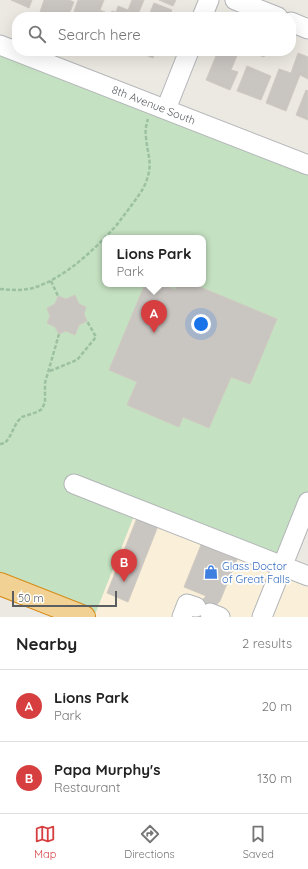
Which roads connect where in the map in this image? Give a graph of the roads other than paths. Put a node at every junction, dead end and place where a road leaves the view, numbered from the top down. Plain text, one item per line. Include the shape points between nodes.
1 (209, 0) edge
2 (235, 0) edge
3 (204, 12) edge
4 (265, 12) edge
5 (296, 24) edge
6 (308, 29) edge
7 (0, 45) edge
8 (12, 50) edge
9 (29, 56) edge
10 (187, 56) edge
11 (166, 109) junction
12 (308, 165) edge
13 (74, 484) dead end
14 (308, 502) edge
15 (282, 566) junction
16 (308, 576) edge
17 (0, 584) edge
18 (84, 617) edge
19 (262, 617) edge

1 - 3 street
2 - 4 street
5 - 6 street
7 - 8 street, 8th Avenue South
9 - 11 street, 8th Avenue South
10 - 11 street
11 - 12 street, 8th Avenue South
13 - 15 street
14 - 15 street
15 - 16 street
15 - 19 street
17 - 18 highway

